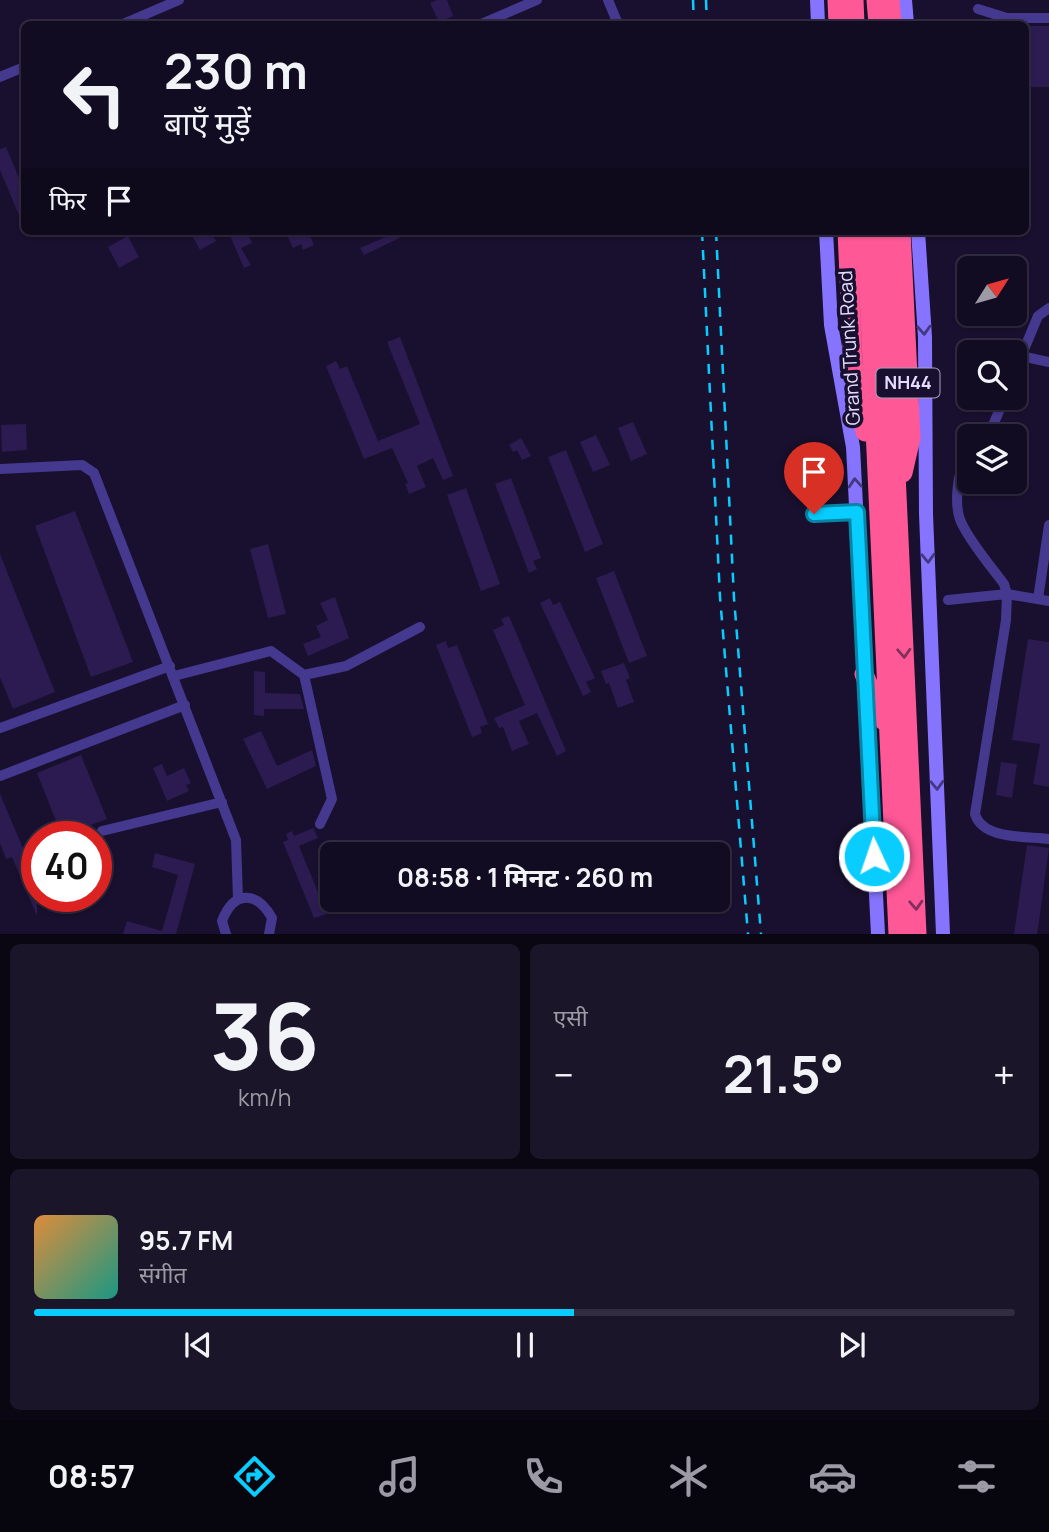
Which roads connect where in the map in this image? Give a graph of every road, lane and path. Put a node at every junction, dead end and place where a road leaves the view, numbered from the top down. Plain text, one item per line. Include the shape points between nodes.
1 (180, 0) edge
2 (537, 0) edge
3 (608, 0) edge
4 (817, 0) edge
5 (837, 0) edge
6 (854, 0) edge
7 (876, 0) edge
8 (890, 0) edge
9 (905, 0) edge
10 (978, 9) dead end
11 (1049, 18) edge
12 (130, 21) edge
13 (488, 21) edge
14 (617, 21) edge
15 (818, 21) edge
16 (838, 21) edge
17 (855, 21) edge
18 (878, 21) edge
19 (892, 21) edge
20 (907, 21) edge
21 (21, 68) edge
22 (0, 77) edge
23 (827, 235) edge
24 (865, 235) edge
25 (869, 235) edge
26 (900, 235) edge
27 (915, 235) edge
28 (895, 265) junction
29 (1049, 309) edge
30 (1027, 342) edge
31 (1027, 357) edge
32 (1049, 362) edge
33 (0, 469) edge
34 (958, 494) edge
35 (888, 503) junction
36 (857, 512) junction
37 (814, 514) dead end
38 (1049, 525) edge
39 (1007, 594) junction
40 (948, 600) dead end
41 (1043, 600) edge
42 (420, 627) dead end
43 (172, 671) junction
44 (864, 674) junction
45 (304, 675) junction
46 (185, 705) junction
47 (0, 728) edge
48 (889, 732) junction
49 (0, 776) edge
50 (222, 802) junction
51 (320, 824) dead end
52 (112, 829) edge
53 (1049, 839) edge
54 (238, 899) junction
55 (226, 933) edge
56 (269, 933) edge
57 (878, 933) edge
58 (898, 933) edge
59 (917, 933) edge
60 (943, 933) edge

1 - 12 street
2 - 13 street
3 - 14 street
4 - 15 street
5 - 16 highway
6 - 17 highway
7 - 18 highway
8 - 19 highway
9 - 20 street
10 - 11 street via 1007,18
21 - 22 street
36 -> 23 street via 853,447 831,325
24 - 35 highway, Grand Trunk Road / NH44 via 849,267 853,366
25 - 28 highway, Grand Trunk Road / NH44
26 - 28 highway, Grand Trunk Road / NH44
27 - 28 street
28 - 35 highway, Grand Trunk Road / NH44
28 - 35 highway, Grand Trunk Road / NH44 via 911,438
28 -> 60 street via 925,337 926,514
29 - 30 street via 1038,316
31 - 32 street
33 - 43 street via 82,465 94,473
34 - 39 street via 961,524
35 - 48 highway, Grand Trunk Road / NH44
35 -> 59 highway, Grand Trunk Road / NH44
36 - 37 street
36 - 44 street
38 - 41 street
39 - 40 street
39 - 41 street
39 - 53 street via 975,814 989,831
42 - 45 street via 346,666
43 - 45 street via 271,650
43 - 46 street
43 - 47 street
44 - 48 highway
44 - 57 street
45 - 51 street via 332,799
46 - 49 street
46 - 50 street
48 - 58 highway, Grand Trunk Road / NH44
50 - 52 street
50 - 54 street via 236,840
54 - 55 street via 228,906 222,920
54 - 56 street via 252,898 264,904 272,918

